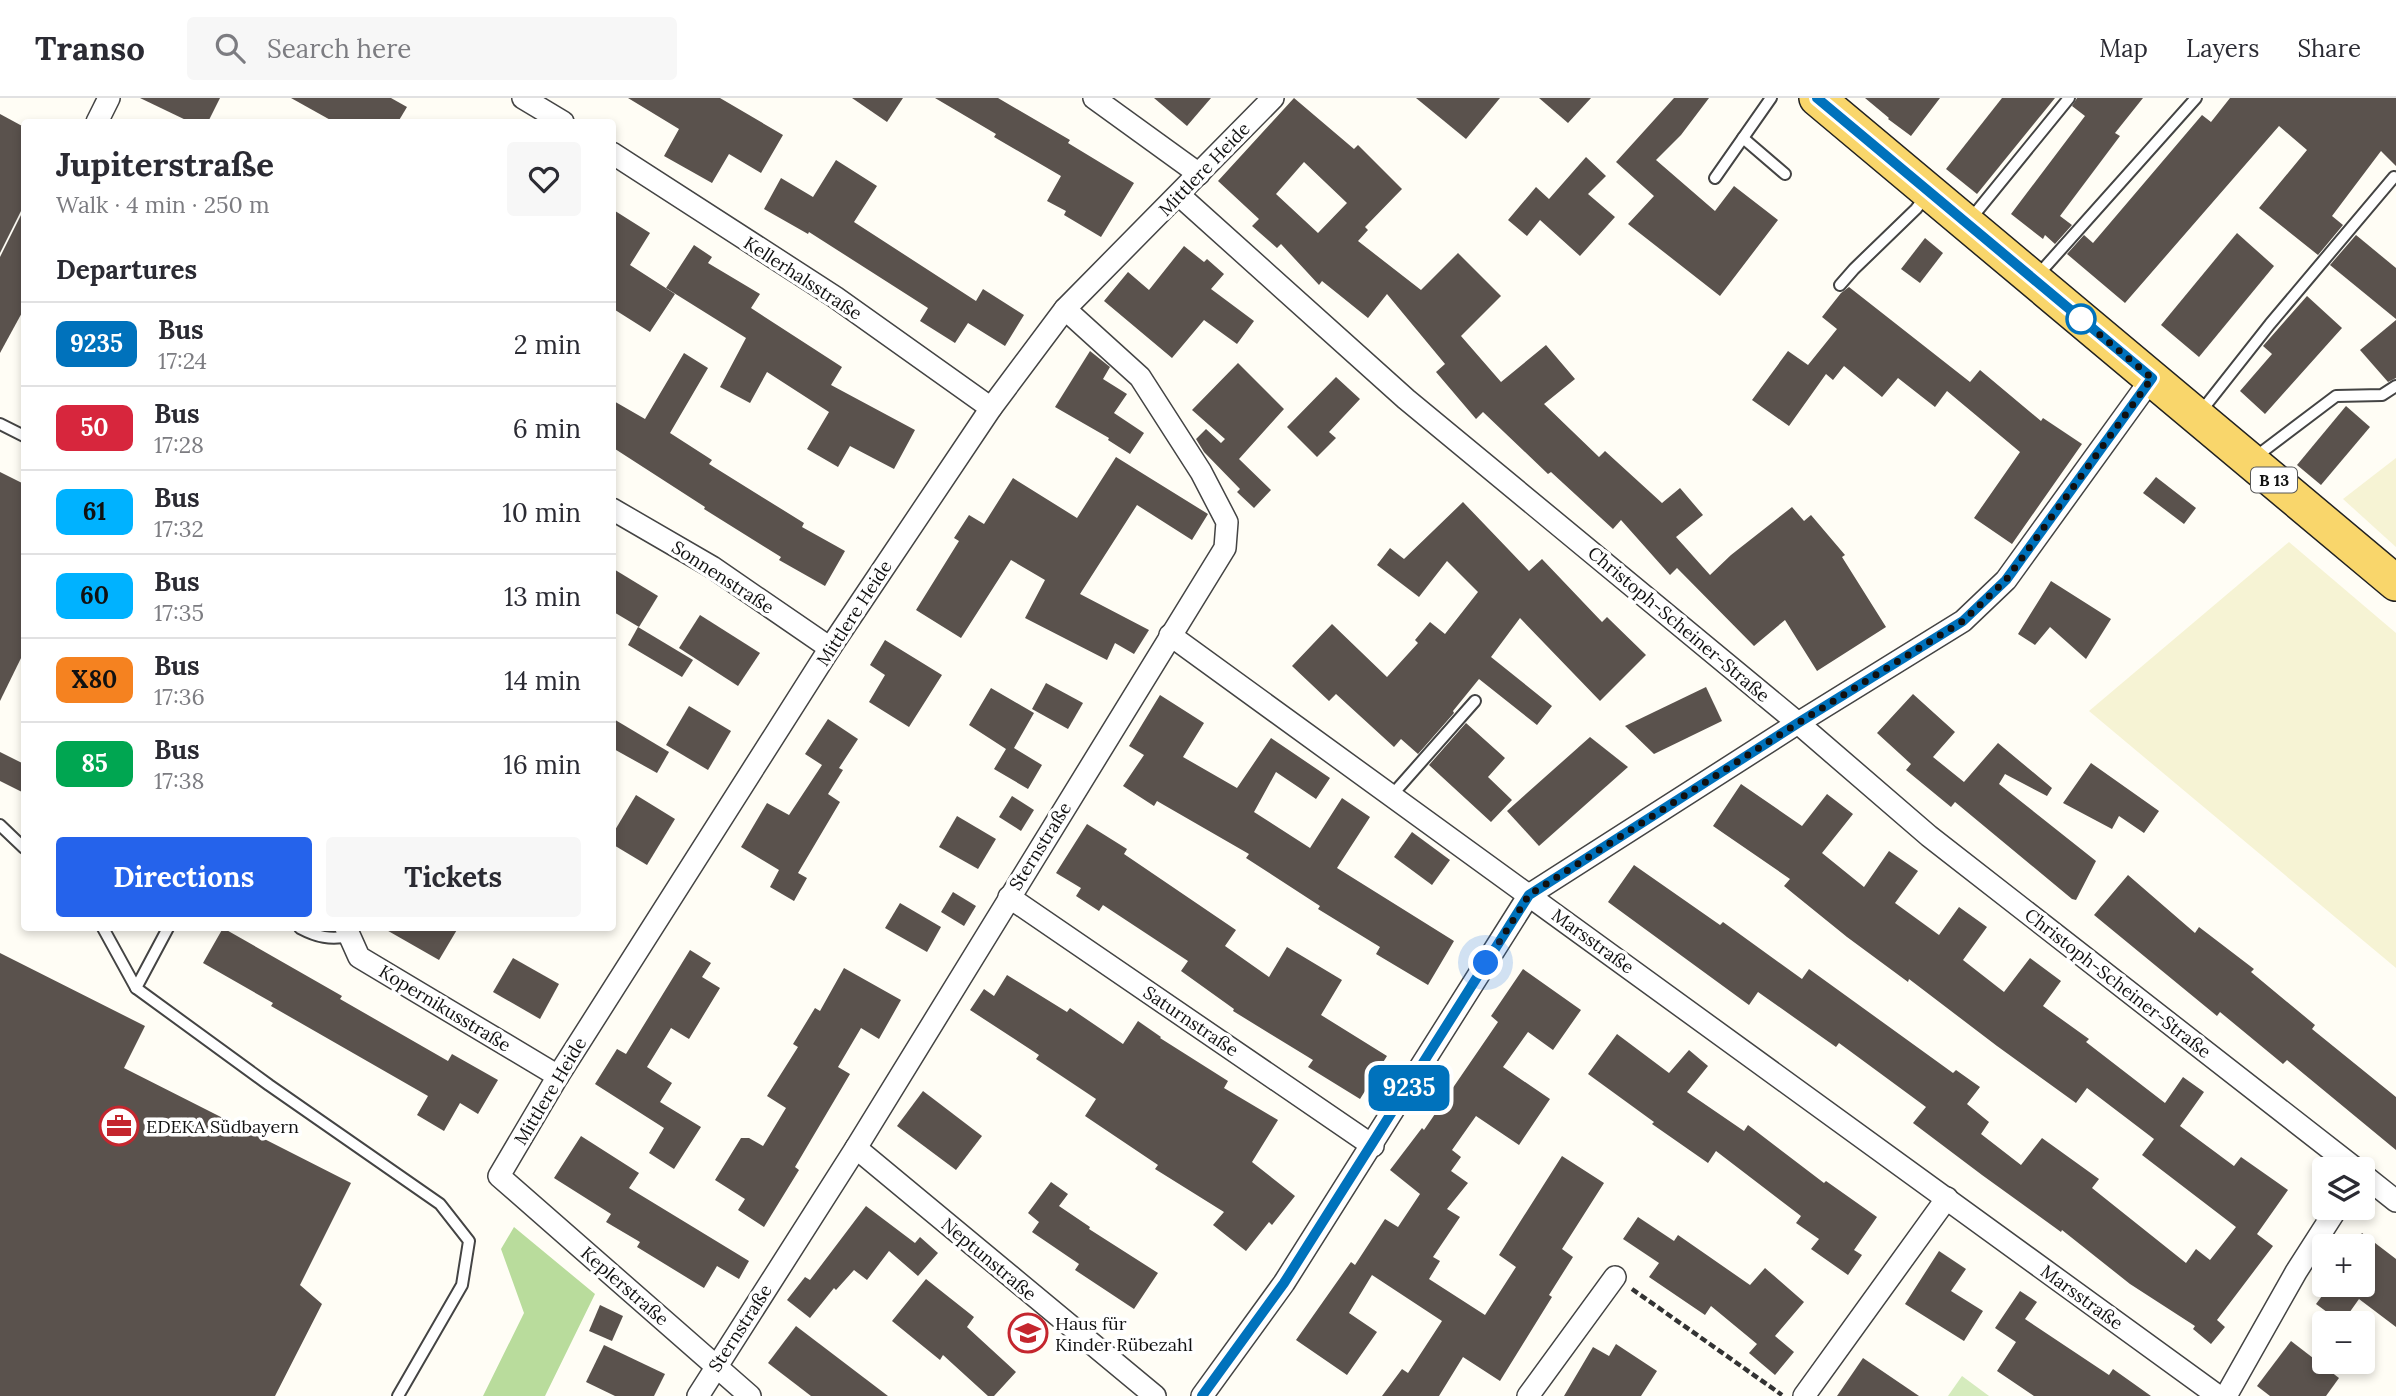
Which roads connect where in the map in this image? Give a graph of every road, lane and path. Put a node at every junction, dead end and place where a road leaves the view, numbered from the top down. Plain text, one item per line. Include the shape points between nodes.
1 (109, 98) edge
2 (523, 98) edge
3 (1094, 98) edge
4 (1273, 98) edge
5 (1771, 98) edge
6 (1818, 98) edge
7 (2069, 98) edge
8 (2196, 98) edge
9 (98, 119) edge
10 (558, 119) edge
11 (1743, 138) junction
12 (616, 156) edge
13 (1199, 174) junction
14 (1785, 174) dead end
15 (2394, 177) dead end
16 (1716, 178) dead end
17 (1929, 192) junction
18 (1179, 195) junction
19 (1967, 224) junction
20 (2035, 280) junction
21 (1840, 285) dead end
22 (1065, 309) junction
23 (2152, 378) junction
24 (2396, 386) edge
25 (990, 408) junction
26 (2197, 416) junction
27 (0, 424) edge
28 (21, 434) edge
29 (2251, 461) junction
30 (616, 511) edge
31 (2396, 583) edge
32 (1170, 635) junction
33 (830, 648) junction
34 (1475, 701) dead end
35 (1798, 723) junction
36 (1392, 795) junction
37 (0, 825) edge
38 (21, 845) edge
39 (1529, 895) junction
40 (1009, 897) junction
41 (105, 931) edge
42 (166, 931) edge
43 (306, 931) edge
44 (348, 932) edge
45 (136, 988) junction
46 (558, 1076) junction
47 (1373, 1146) junction
48 (856, 1148) junction
49 (2341, 1157) edge
50 (499, 1176) joint
51 (2375, 1184) edge
52 (1947, 1198) junction
53 (2396, 1200) edge
54 (2329, 1220) edge
55 (1615, 1277) joint
56 (716, 1366) junction
57 (398, 1396) edge
58 (698, 1396) edge
59 (750, 1396) edge
60 (1155, 1396) edge
61 (1202, 1396) edge
62 (1528, 1396) edge
63 (1783, 1396) edge
64 (1804, 1396) edge
65 (2218, 1396) edge
66 (2227, 1396) edge

1 - 9 street
2 - 10 street
3 - 13 street
4 - 13 street, Mittlere Heide
5 - 11 lane
6 - 17 main road, B 13
7 - 19 lane
8 - 20 lane
11 - 14 lane
11 - 16 lane
12 - 25 street, Kellerhalsstraße via 835,297
13 - 18 street, Mittlere Heide
15 - 26 lane
17 - 19 main road, B 13
17 - 21 lane
18 - 22 street, Mittlere Heide
18 - 35 street, Christoph-Scheiner-Straße via 1406,399
19 - 20 main road, B 13
20 - 23 main road, B 13
22 - 25 street, Mittlere Heide
22 - 32 street, Sternstraße via 1140,377 1227,522 1225,548
23 - 26 main road, B 13
23 - 35 street via 2006,580 1963,621
24 - 29 lane via 2382,395 2336,396
25 - 33 street, Mittlere Heide
26 - 29 main road, B 13
27 - 28 lane
29 - 31 main road, B 13
30 - 33 street, Sonnenstraße via 712,567
32 - 36 street, Marsstraße
32 - 40 street, Sternstraße
33 - 46 street, Mittlere Heide
34 - 36 lane
35 - 39 street
35 - 49 street, Christoph-Scheiner-Straße via 1929,836
36 - 39 street, Marsstraße
37 - 38 lane
39 - 47 street
39 - 52 street, Marsstraße
40 - 47 street, Saturnstraße
40 - 48 street, Sternstraße
41 - 45 lane
42 - 45 lane
43 - 44 lane via 333,939
44 - 46 street, Kopernikusstraße via 359,957
45 - 57 lane via 440,1204 469,1241 461,1285
46 - 50 street, Mittlere Heide
47 - 61 street via 1284,1283
48 - 56 street, Sternstraße
48 - 60 street, Neptunstraße
50 - 56 street, Keplerstraße
51 - 53 street
52 - 64 street
52 - 65 street, Marsstraße
54 - 66 street
55 - 62 street
55 - 63 path
56 - 58 street, Sternstraße
56 - 59 street, Keplerstraße

